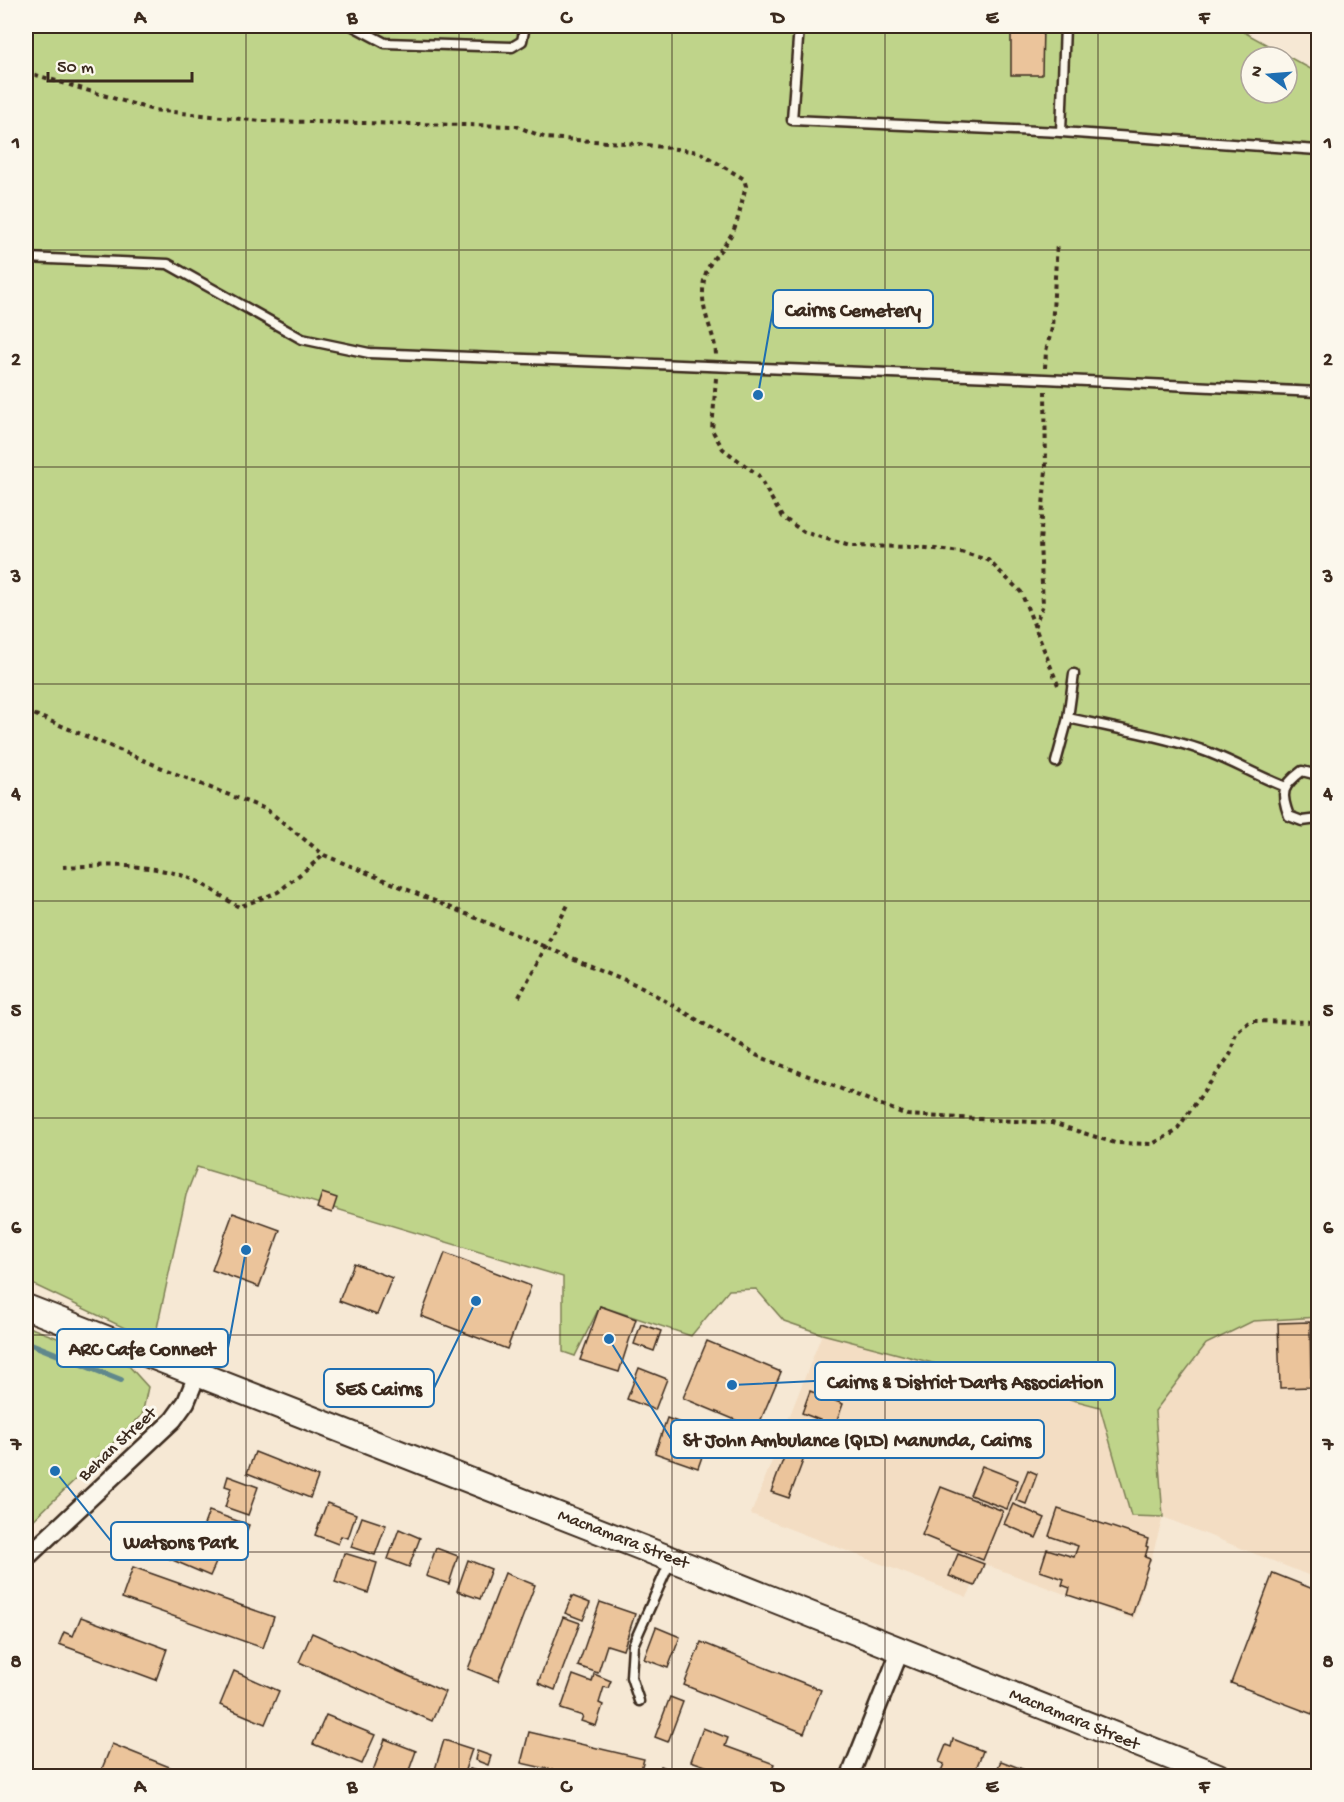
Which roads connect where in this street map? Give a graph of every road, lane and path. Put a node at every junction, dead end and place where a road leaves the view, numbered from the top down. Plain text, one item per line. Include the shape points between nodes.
1 (353, 26) edge
2 (525, 26) edge
3 (799, 26) edge
4 (1065, 26) edge
5 (26, 72) edge
6 (1061, 132) junction
7 (1318, 150) edge
8 (1057, 243) dead end
9 (26, 258) edge
10 (717, 366) junction
11 (1045, 379) junction
12 (1318, 392) edge
13 (1034, 628) junction
14 (1074, 674) dead end
15 (26, 711) edge
16 (1068, 717) junction
17 (1056, 762) dead end
18 (1318, 775) edge
19 (1286, 787) junction
20 (1318, 819) edge
21 (324, 855) junction
22 (63, 867) dead end
23 (569, 903) dead end
24 (544, 948) junction
25 (519, 997) dead end
26 (1318, 1022) edge
27 (26, 1307) edge
28 (197, 1375) junction
29 (26, 1558) edge
30 (671, 1559) junction
31 (900, 1651) junction
32 (639, 1701) dead end
33 (850, 1776) edge
34 (1218, 1776) edge

1 - 2 lane via 385,43 512,47 522,41
3 - 6 lane via 792,120
4 - 6 lane
5 - 10 path via 153,110 261,121 516,126 546,138 699,152 744,179 746,186 732,234 706,270 705,318 715,339
6 - 7 lane
8 - 11 path
9 - 10 lane via 168,264 302,339 369,353
10 - 11 lane
10 - 13 path via 712,430 723,449 758,475 782,516 804,532 850,546 917,547 961,552 988,560 1021,592
11 - 12 lane
11 - 13 path via 1046,470 1040,542 1043,604
13 - 16 path
14 - 16 lane
15 - 21 path via 266,809
16 - 17 lane
16 - 19 lane via 1204,751
18 - 19 lane via 1302,771
19 - 20 lane via 1282,799 1289,816 1302,821
21 - 22 path via 278,892 239,907 188,877 141,867
21 - 24 path
23 - 24 path
24 - 25 path
24 - 26 path via 642,987 758,1056 907,1115 1052,1123 1115,1143 1152,1144 1174,1132 1230,1055 1236,1033 1250,1021
27 - 28 street, Macnamara Street
28 - 29 street, Behan Street via 173,1420
28 - 30 street, Macnamara Street
30 - 31 street, Macnamara Street
30 - 32 lane via 633,1645 631,1677
31 - 33 street
31 - 34 street, Macnamara Street

